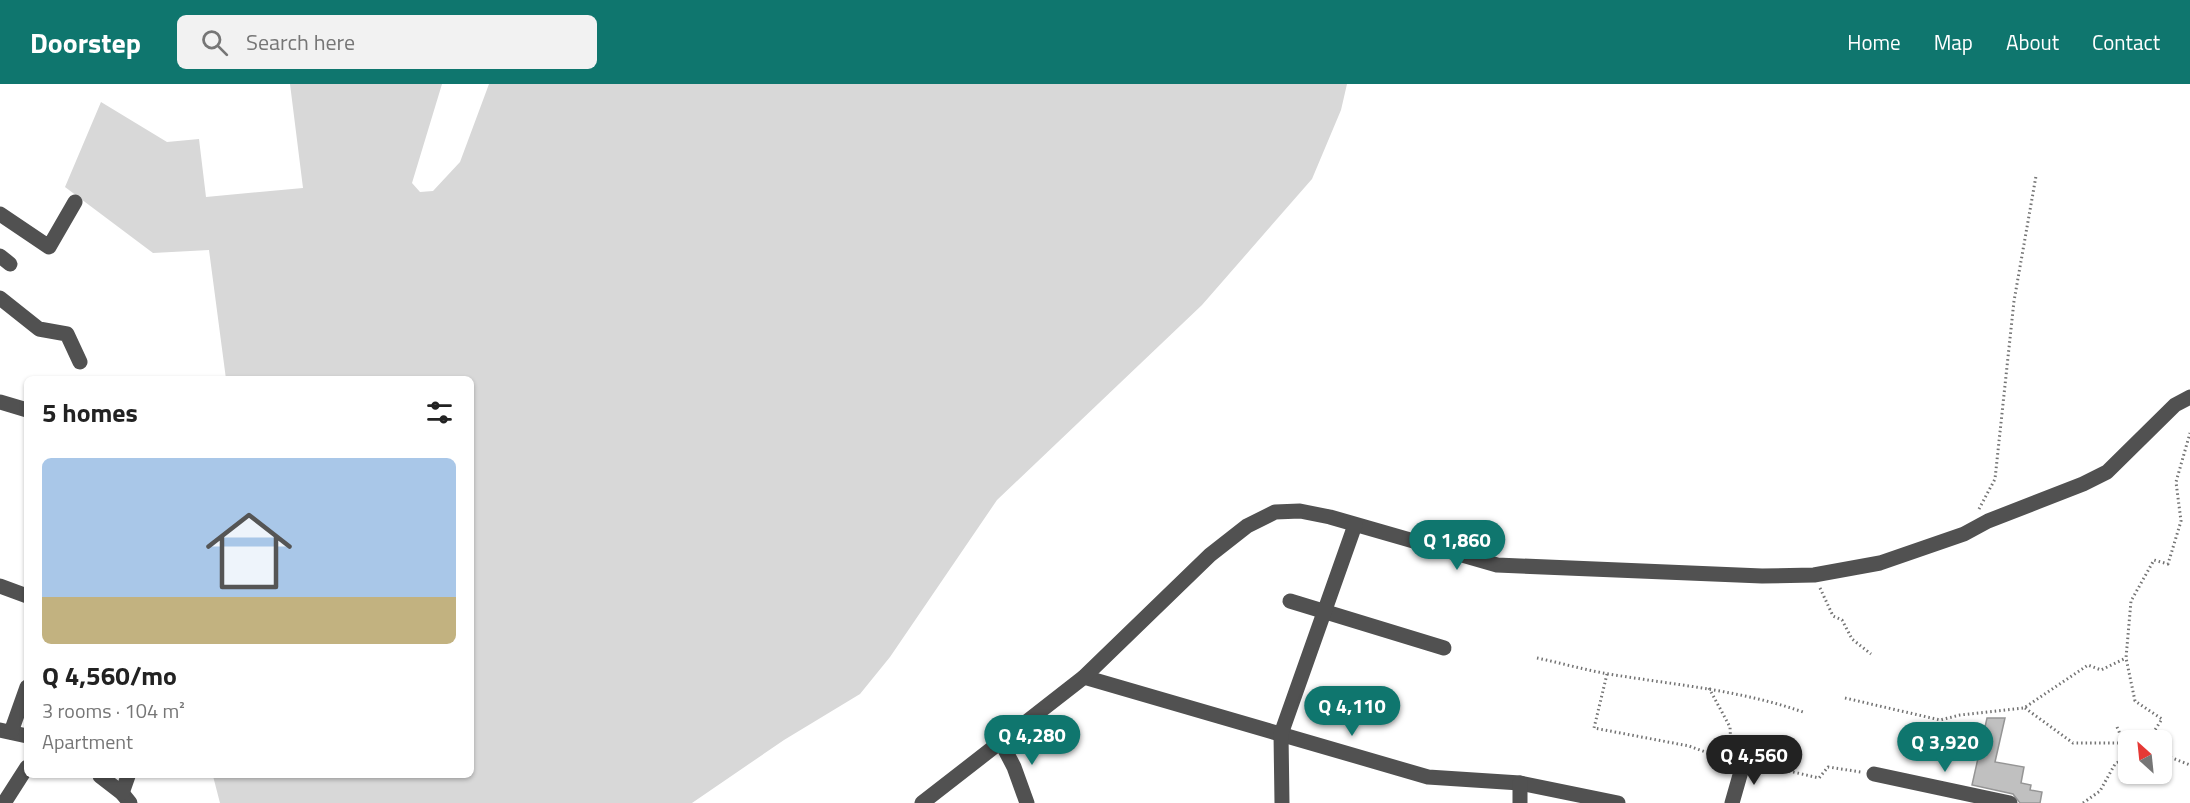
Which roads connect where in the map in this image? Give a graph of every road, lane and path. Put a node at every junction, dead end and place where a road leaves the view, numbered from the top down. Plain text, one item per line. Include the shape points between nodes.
1 (2036, 176) dead end
2 (75, 202) dead end
3 (0, 214) edge
4 (0, 298) edge
5 (80, 362) dead end
6 (2190, 397) edge
7 (0, 402) edge
8 (24, 409) edge
9 (2190, 433) edge
10 (1355, 525) junction
11 (1964, 534) junction
12 (1814, 575) junction
13 (0, 586) edge
14 (24, 595) edge
15 (1290, 601) dead end
16 (1324, 611) junction
17 (1444, 648) dead end
18 (1871, 654) dead end
19 (1537, 658) dead end
20 (2126, 658) junction
21 (1607, 674) junction
22 (1084, 677) junction
23 (1709, 688) junction
24 (24, 693) edge
25 (1845, 698) dead end
26 (2024, 708) junction
27 (1803, 712) dead end
28 (2116, 726) dead end
29 (2118, 730) edge
30 (2155, 730) edge
31 (6, 731) edge
32 (1281, 734) junction
33 (24, 735) edge
34 (2118, 741) edge
35 (1002, 744) junction
36 (1731, 748) junction
37 (2172, 758) edge
38 (1744, 761) junction
39 (2118, 762) edge
40 (2190, 765) edge
41 (24, 772) edge
42 (1874, 774) joint
43 (102, 778) edge
44 (128, 778) edge
45 (1520, 783) junction
46 (126, 798) edge
47 (4, 803) edge
48 (922, 803) edge
49 (1027, 803) edge
50 (1282, 803) edge
51 (1520, 803) edge
52 (1618, 803) edge
53 (1732, 803) edge
54 (2010, 803) edge
55 (2083, 803) edge

1 - 11 path via 2014,301 1995,479
2 - 3 street via 49,247
4 - 5 street via 39,329 67,334
6 - 11 street via 2175,405 2107,472
7 - 8 street
9 - 20 path via 2176,482 2181,521 2168,564 2154,560 2131,601
10 - 12 street via 1497,565
10 - 16 street
10 - 22 street via 1300,511 1275,512 1246,526 1210,555
11 - 12 street via 1880,563
12 - 18 path via 1833,616 1842,620 1852,639
13 - 14 street
15 - 16 street
16 - 17 street
16 - 32 street
19 - 21 path
20 - 26 path via 2101,670 2088,665
20 - 30 path via 2135,701 2162,719
21 - 23 path
21 - 36 path via 1594,728 1708,753
22 - 32 street
22 - 35 street
23 - 27 path
23 - 36 path via 1730,727
24 - 31 street
25 - 26 path via 1940,720
26 - 34 path via 2073,743
28 - 29 path
31 - 33 street
32 - 45 street via 1428,777
32 - 50 street
35 - 48 street
35 - 49 street
36 - 38 path
37 - 40 path
38 - 42 path via 1820,778 1828,767
38 - 53 street
39 - 55 path via 2100,791
41 - 47 street
42 - 54 street
43 - 46 street
44 - 46 street
45 - 51 street
45 - 52 street

